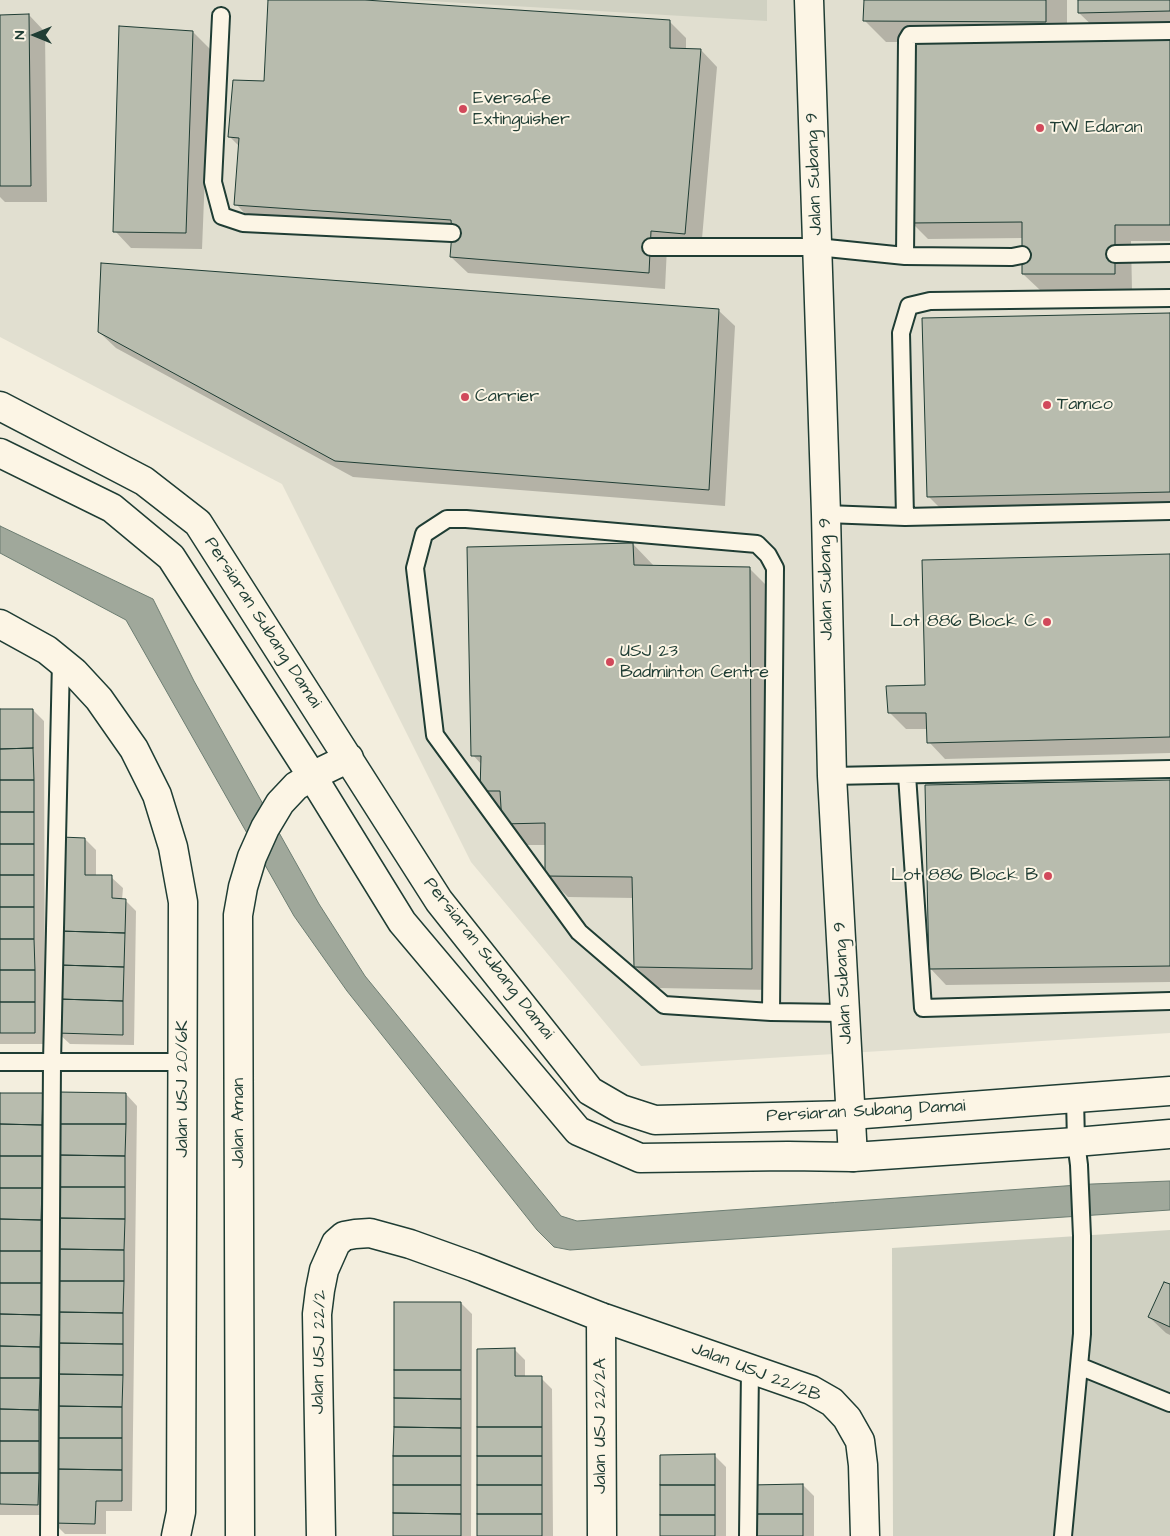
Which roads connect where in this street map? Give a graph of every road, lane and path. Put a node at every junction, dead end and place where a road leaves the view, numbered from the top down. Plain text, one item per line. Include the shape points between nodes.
1 (809, 0) edge
2 (221, 16) dead end
3 (1170, 31) edge
4 (452, 233) dead end
5 (651, 247) dead end
6 (817, 247) junction
7 (1115, 254) dead end
8 (1170, 254) edge
9 (1022, 255) dead end
10 (905, 256) junction
11 (1170, 298) edge
12 (0, 406) edge
13 (0, 453) edge
14 (1170, 511) edge
15 (826, 514) junction
16 (905, 517) junction
17 (0, 624) edge
18 (68, 666) junction
19 (349, 758) junction
20 (1170, 769) edge
21 (907, 775) junction
22 (832, 776) junction
23 (304, 781) junction
24 (1170, 1001) edge
25 (772, 1012) junction
26 (845, 1013) junction
27 (0, 1062) edge
28 (52, 1062) junction
29 (184, 1062) junction
30 (1170, 1091) edge
31 (1074, 1098) junction
32 (851, 1115) junction
33 (1170, 1134) edge
34 (1078, 1153) junction
35 (853, 1157) junction
36 (601, 1317) junction
37 (1079, 1366) junction
38 (750, 1369) junction
39 (1170, 1403) edge
40 (49, 1536) edge
41 (176, 1536) edge
42 (240, 1536) edge
43 (321, 1536) edge
44 (602, 1536) edge
45 (748, 1536) edge
46 (865, 1536) edge
47 (1063, 1536) edge

1 - 6 street, Jalan Subang 9
2 - 4 lane via 213,182 222,216 243,223
3 - 10 lane via 910,35 907,40
5 - 6 lane
6 - 10 lane
6 - 15 street, Jalan Subang 9
7 - 8 lane
9 - 10 lane
11 - 16 lane via 930,301 909,306 901,333
12 - 19 street, Persiaran Subang Damai via 144,481 198,523
13 - 23 street via 112,508 171,557
14 - 16 lane
15 - 16 lane
15 - 22 street, Jalan Subang 9
17 - 18 street, Jalan USJ 20/6K via 47,650
18 - 28 lane
18 - 29 street, Jalan USJ 20/6K via 99,699 134,749 157,795 173,846 184,902
19 - 23 street, Jalan Aman
19 - 32 street, Persiaran Subang Damai via 439,901 590,1091 621,1109 655,1120
20 - 21 lane
21 - 22 lane
21 - 24 lane via 922,1008
22 - 26 street, Jalan Subang 9
23 - 35 street via 402,922 578,1131 640,1158
23 - 42 street, Jalan Aman via 280,803 266,828 252,857 238,914
25 - 25 lane via 664,1005 580,932 435,735 415,568 424,534 448,519 466,519 757,544 768,555 775,568
25 - 26 lane
26 - 32 street, Jalan Subang 9
27 - 28 lane
28 - 29 lane
28 - 40 lane
29 - 41 street, Jalan USJ 20/6K via 181,1512
30 - 31 street, Persiaran Subang Damai
31 - 32 street, Persiaran Subang Damai
31 - 34 lane
32 - 35 street, Jalan Subang 9
33 - 34 street
34 - 35 street
34 - 37 lane via 1082,1236
36 - 38 street, Jalan USJ 22/2B
36 - 43 street, Jalan USJ 22/2 via 410,1244 370,1233 344,1236 336,1243 324,1270 317,1314
36 - 44 street, Jalan USJ 22/2A
37 - 39 lane
37 - 47 lane
38 - 45 lane
38 - 46 street, Jalan USJ 22/2B via 811,1390 832,1402 847,1418 860,1441

